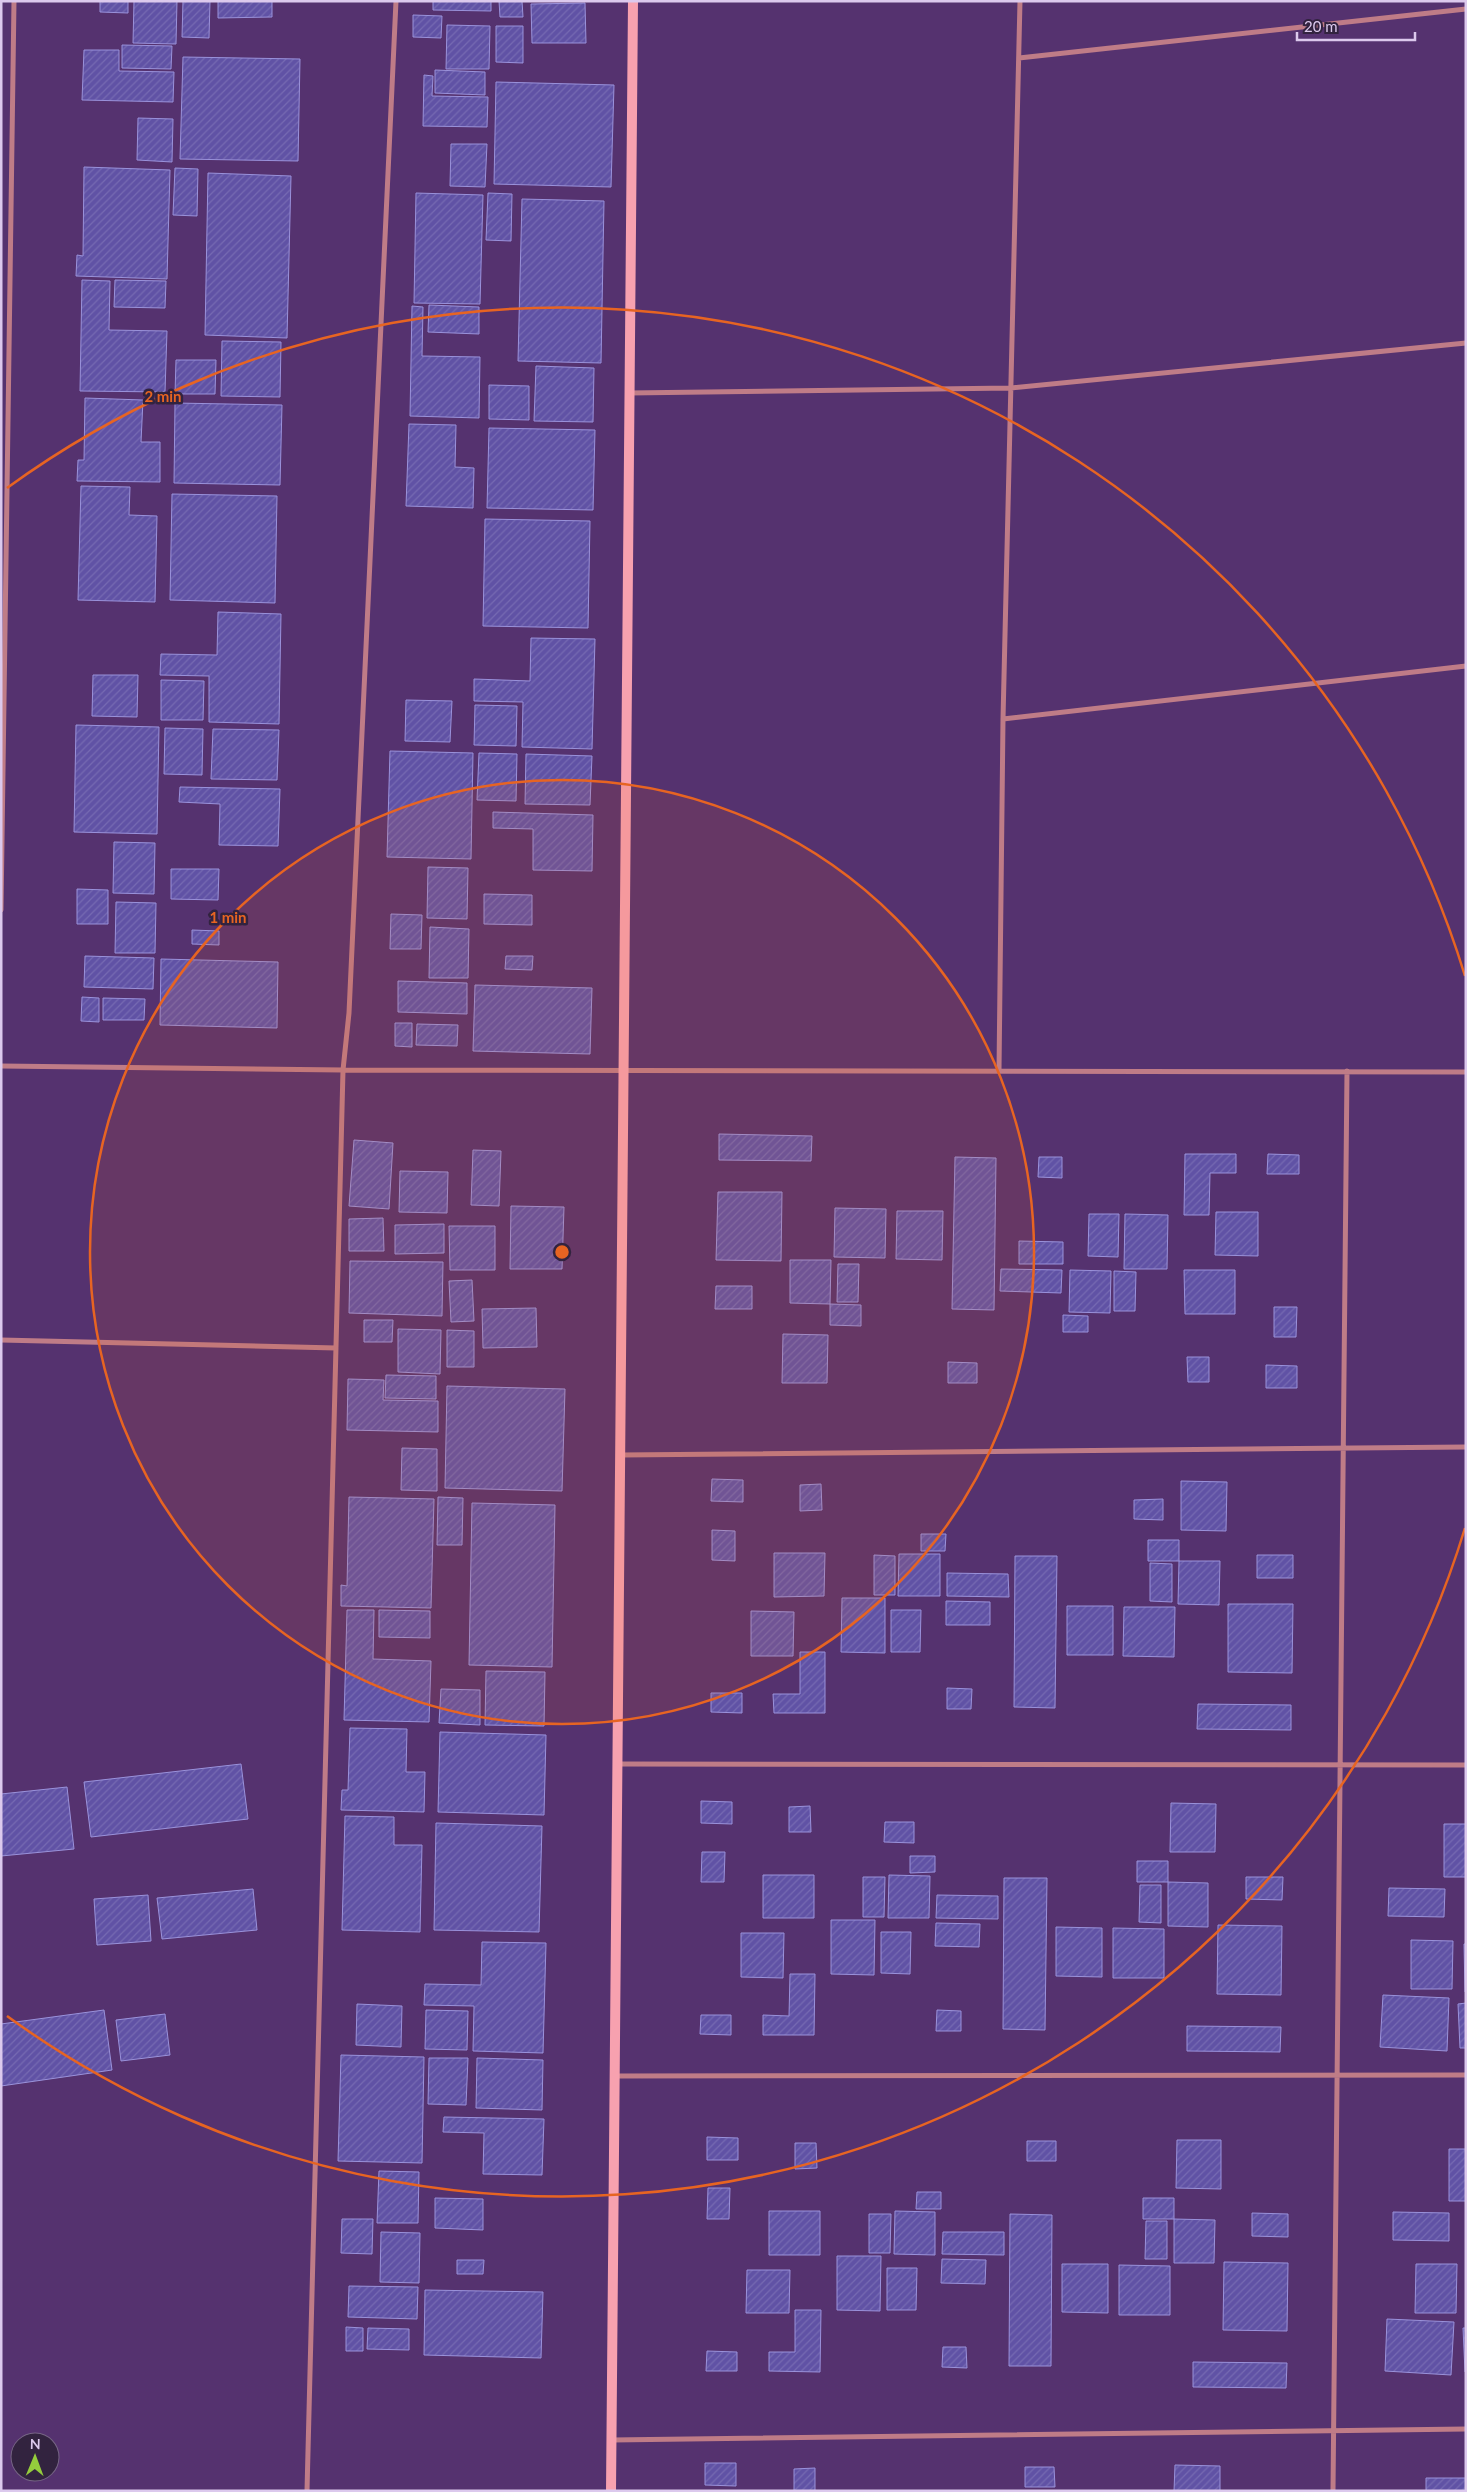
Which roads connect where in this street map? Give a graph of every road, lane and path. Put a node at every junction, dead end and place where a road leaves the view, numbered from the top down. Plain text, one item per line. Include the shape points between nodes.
1 (14, 1) edge
2 (396, 1) edge
3 (633, 1) edge
4 (1020, 1) edge
5 (1466, 9) edge
6 (1019, 58) junction
7 (1466, 343) edge
8 (1011, 388) junction
9 (629, 393) junction
10 (4, 426) edge
11 (1466, 666) edge
12 (1003, 719) junction
13 (1, 910) edge
14 (1, 1066) edge
15 (623, 1069) junction
16 (343, 1070) junction
17 (999, 1071) junction
18 (1347, 1072) junction
19 (1466, 1072) edge
20 (1, 1340) edge
21 (336, 1348) junction
22 (1344, 1447) junction
23 (1466, 1447) edge
24 (620, 1455) junction
25 (617, 1764) junction
26 (1340, 1764) junction
27 (1466, 1764) edge
28 (1337, 2074) junction
29 (1466, 2075) edge
30 (614, 2076) junction
31 (1466, 2429) edge
32 (1333, 2431) junction
33 (611, 2440) junction
34 (307, 2491) edge
35 (611, 2491) edge
36 (1333, 2491) edge

1 - 10 street
2 - 16 street via 349,1013
3 - 9 street
4 - 6 street
5 - 6 street
6 - 8 street
7 - 8 street
8 - 9 street
8 - 12 street
9 - 15 street
10 - 13 street
11 - 12 street
12 - 17 street
14 - 16 street
15 - 16 street
15 - 17 street
15 - 24 street
16 - 21 street
17 - 18 street
18 - 19 street
18 - 22 street
20 - 21 street
21 - 34 street
22 - 23 street
22 - 24 street
22 - 26 street
24 - 25 street
25 - 26 street
25 - 30 street
26 - 27 street
26 - 28 street
28 - 29 street
28 - 30 street
28 - 32 street
30 - 33 street
31 - 32 street
32 - 33 street
32 - 36 street
33 - 35 street

